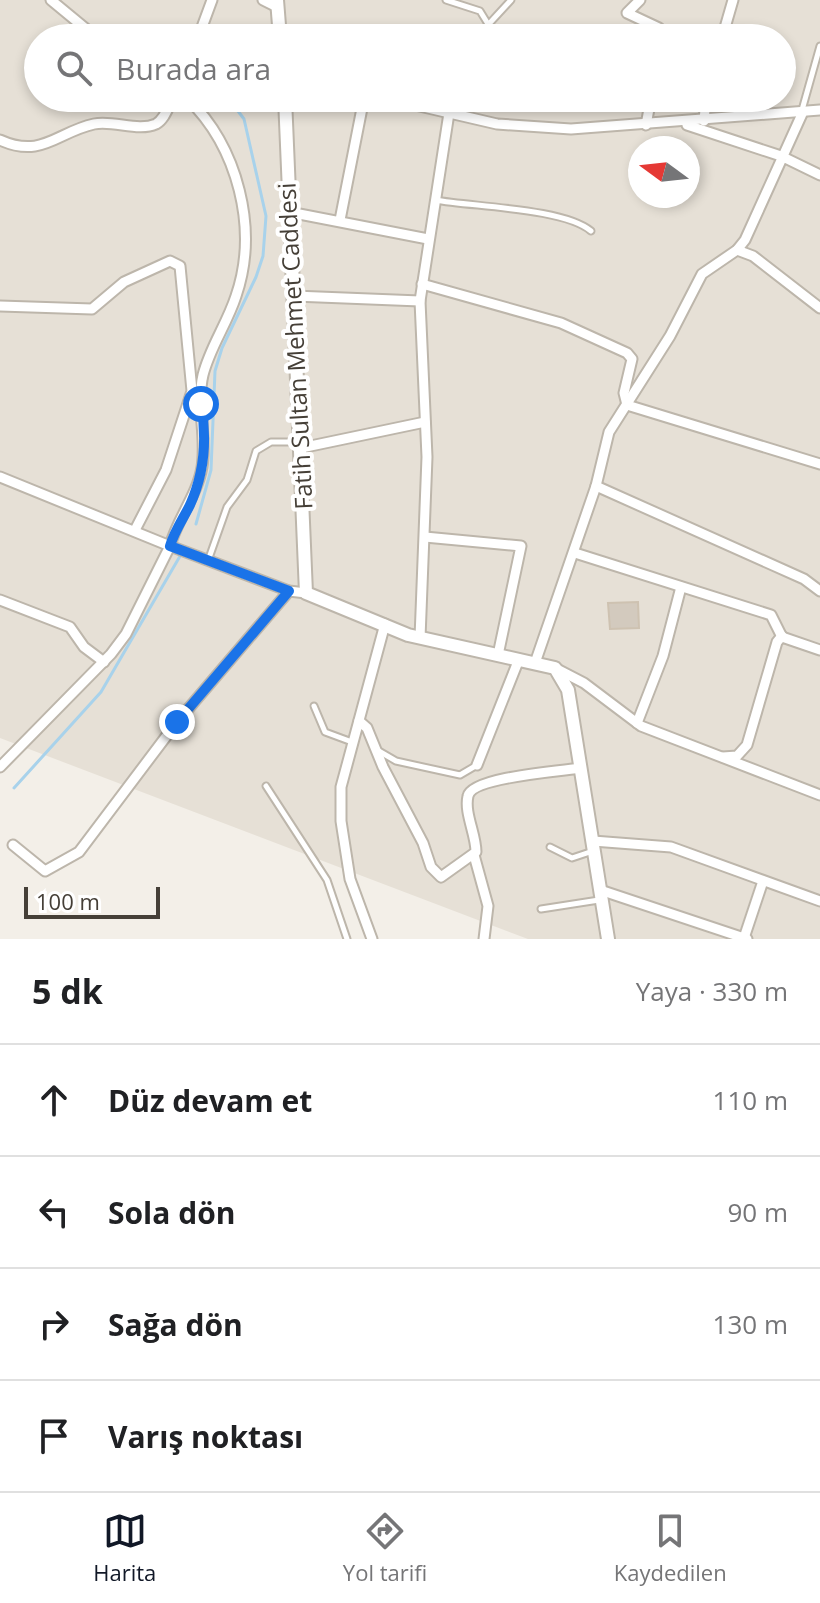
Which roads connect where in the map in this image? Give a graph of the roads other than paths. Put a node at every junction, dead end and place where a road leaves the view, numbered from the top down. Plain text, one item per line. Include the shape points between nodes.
1 (51, 0) edge
2 (212, 0) edge
3 (263, 0) edge
4 (446, 0) edge
5 (511, 0) edge
6 (640, 0) edge
7 (733, 0) edge
8 (277, 3) edge
9 (80, 24) edge
10 (203, 24) edge
11 (279, 24) edge
12 (488, 24) joint
13 (645, 24) edge
14 (726, 24) edge
15 (820, 46) edge
16 (820, 110) edge
17 (166, 112) edge
18 (199, 112) edge
19 (285, 112) edge
20 (361, 112) edge
21 (445, 112) edge
22 (648, 112) edge
23 (705, 112) edge
24 (449, 113) junction
25 (802, 114) junction
26 (704, 121) junction
27 (680, 123) junction
28 (646, 125) junction
29 (0, 140) edge
30 (781, 156) junction
31 (820, 175) edge
32 (434, 200) junction
33 (289, 212) junction
34 (340, 220) junction
35 (591, 231) dead end
36 (428, 239) junction
37 (737, 250) junction
38 (422, 284) junction
39 (294, 296) junction
40 (420, 301) junction
41 (0, 306) edge
42 (820, 308) edge
43 (627, 405) junction
44 (425, 422) junction
45 (301, 445) junction
46 (820, 464) edge
47 (2, 480) edge
48 (596, 486) junction
49 (135, 530) junction
50 (425, 537) junction
51 (170, 546) junction
52 (575, 553) junction
53 (209, 558) junction
54 (681, 587) junction
55 (289, 591) junction
56 (820, 591) edge
57 (306, 593) junction
58 (0, 600) edge
59 (385, 624) junction
60 (782, 636) junction
61 (420, 638) junction
62 (820, 650) edge
63 (498, 655) junction
64 (519, 659) junction
65 (104, 662) junction
66 (535, 663) junction
67 (555, 668) junction
68 (314, 706) dead end
69 (359, 721) junction
70 (637, 723) junction
71 (353, 743) junction
72 (376, 749) junction
73 (720, 757) junction
74 (477, 765) joint
75 (0, 767) edge
76 (581, 768) junction
77 (266, 786) dead end
78 (820, 795) edge
79 (13, 845) dead end
80 (593, 846) junction
81 (550, 847) dead end
82 (474, 855) junction
83 (763, 881) junction
84 (601, 895) junction
85 (820, 901) edge
86 (541, 909) dead end
87 (746, 938) edge
88 (347, 939) edge
89 (372, 939) edge
90 (484, 939) edge
91 (608, 939) edge

1 - 9 street
2 - 10 street
3 - 8 street
4 - 12 lane via 480,11
5 - 12 lane
6 - 13 street via 627,13
7 - 14 street
8 - 11 street
15 - 25 lane
16 - 25 street
17 - 29 street via 151,125 92,124 28,148
18 - 51 street via 215,130 232,168 242,209 244,254 237,295 201,382 204,442 199,482
19 - 33 street, Fatih Sultan Mehmet Caddesi
20 - 34 street
21 - 24 street
22 - 28 street
23 - 26 street
24 - 28 street via 497,124 571,129
24 - 32 street
25 - 26 street
25 - 30 street
26 - 27 street
27 - 28 street
27 - 30 street
30 - 31 street
30 - 37 street
32 - 35 lane via 543,214
32 - 36 street
33 - 34 street
33 - 39 street, Fatih Sultan Mehmet Caddesi
34 - 36 street
36 - 38 street
37 - 42 street via 753,256
37 - 43 street via 702,274
38 - 40 street
38 - 43 street via 561,323 627,353 632,359 624,393
39 - 40 street
39 - 45 street, Fatih Sultan Mehmet Caddesi
40 - 44 street
41 - 49 street via 92,309 144,271 170,261 180,266 192,391 166,470
43 - 46 street
43 - 48 street via 609,432
44 - 45 street
44 - 50 street
45 - 53 lane via 271,442 256,451 247,480 227,507
45 - 57 street, Fatih Sultan Mehmet Caddesi
47 - 49 street
48 - 52 street
48 - 56 street via 804,579
49 - 51 street
50 - 61 street
50 - 63 street via 521,546
51 - 53 street
51 - 65 street via 126,634
52 - 54 street
52 - 66 street
53 - 55 street
54 - 60 street via 771,615
54 - 70 street via 663,656
55 - 57 street
55 - 79 street via 177,722 79,852 45,871
57 - 59 street
58 - 65 street via 63,623
59 - 61 street
59 - 69 street
60 - 62 street
60 - 73 street via 745,750
61 - 63 street
63 - 64 street
64 - 66 street
64 - 74 street
65 - 75 street
66 - 67 street
67 - 70 street
67 - 76 street via 568,690
68 - 71 lane via 325,732
69 - 71 street
69 - 72 street
70 - 73 street
71 - 89 street via 341,787 341,821 350,879
72 - 74 lane via 396,761 460,775
72 - 82 street via 435,873 446,875
73 - 78 street
76 - 80 street
76 - 82 street via 492,780 473,788 468,807
77 - 88 lane via 327,880
80 - 81 lane via 572,858
80 - 83 street via 671,847
80 - 84 street
82 - 90 street via 488,906
83 - 85 street
83 - 87 street
84 - 86 lane
84 - 87 street
84 - 91 street

